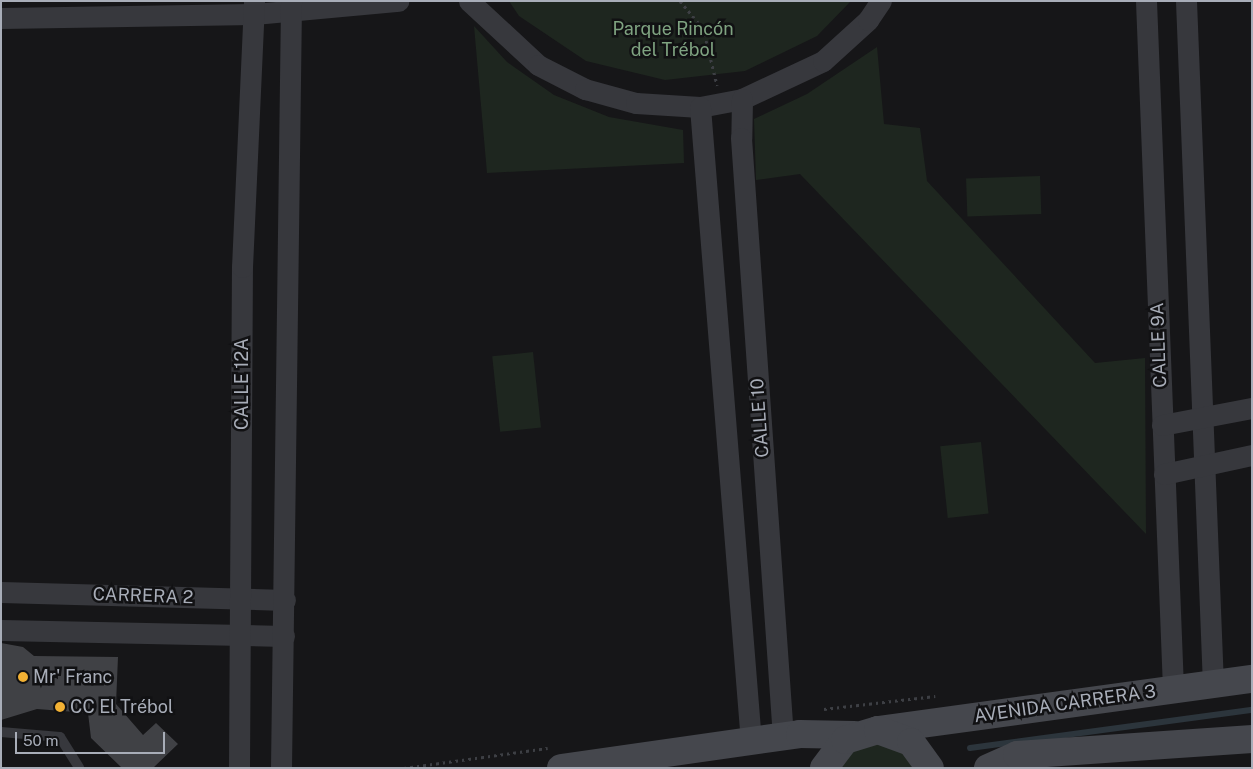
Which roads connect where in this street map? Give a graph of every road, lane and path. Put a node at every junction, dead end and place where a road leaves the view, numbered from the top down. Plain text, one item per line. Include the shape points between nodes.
1 (398, 1) edge
2 (469, 1) edge
3 (680, 1) edge
4 (881, 1) edge
5 (1146, 1) edge
6 (1186, 1) edge
7 (291, 7) edge
8 (254, 8) edge
9 (1, 18) edge
10 (742, 99) junction
11 (710, 105) junction
12 (1252, 408) edge
13 (1204, 417) junction
14 (1162, 425) junction
15 (1252, 455) edge
16 (1206, 465) junction
17 (1164, 474) junction
18 (1, 592) edge
19 (242, 599) junction
20 (285, 600) junction
21 (1, 630) edge
22 (242, 636) junction
23 (284, 636) junction
24 (1252, 679) edge
25 (1213, 685) junction
26 (1173, 689) junction
27 (1, 732) edge
28 (866, 732) junction
29 (792, 736) junction
30 (1252, 739) edge
31 (751, 742) junction
32 (627, 764) edge
33 (825, 766) edge
34 (79, 768) edge
35 (239, 768) edge
36 (281, 768) edge
37 (561, 768) edge
38 (930, 768) edge
39 (988, 768) edge

1 - 7 street
2 - 11 street via 538,65 585,89 636,103
3 - 11 path via 703,28
4 - 10 street via 868,20 823,61
5 - 14 street, CALLE 9A
6 - 13 street
7 - 8 street
7 - 20 street
8 - 9 street
8 - 19 street, CALLE 12A via 242,267
10 - 11 street
10 - 29 street, CALLE 10 via 741,148
11 - 31 street, CALLE 10
12 - 13 street
13 - 14 street
13 - 16 street
14 - 17 street, CALLE 9A
15 - 16 street
16 - 17 street
16 - 25 street
17 - 26 street, CALLE 9A
18 - 19 street, CARRERA 2
19 - 20 street, CARRERA 2
19 - 22 street, CALLE 12A
20 - 23 street
21 - 22 street, CARRERA 2
22 - 23 street, CARRERA 2
22 - 35 street, CALLE 12A
23 - 36 street
24 - 25 main road, AVENIDA CARRERA 3
25 - 26 main road, AVENIDA CARRERA 3
26 - 28 main road, AVENIDA CARRERA 3
27 - 34 lane via 60,737
28 - 29 main road
28 - 33 main road via 837,746
28 - 38 main road via 912,742
29 - 31 main road
29 - 33 main road via 813,742
30 - 39 main road via 1017,755
31 - 32 main road
32 - 37 main road

